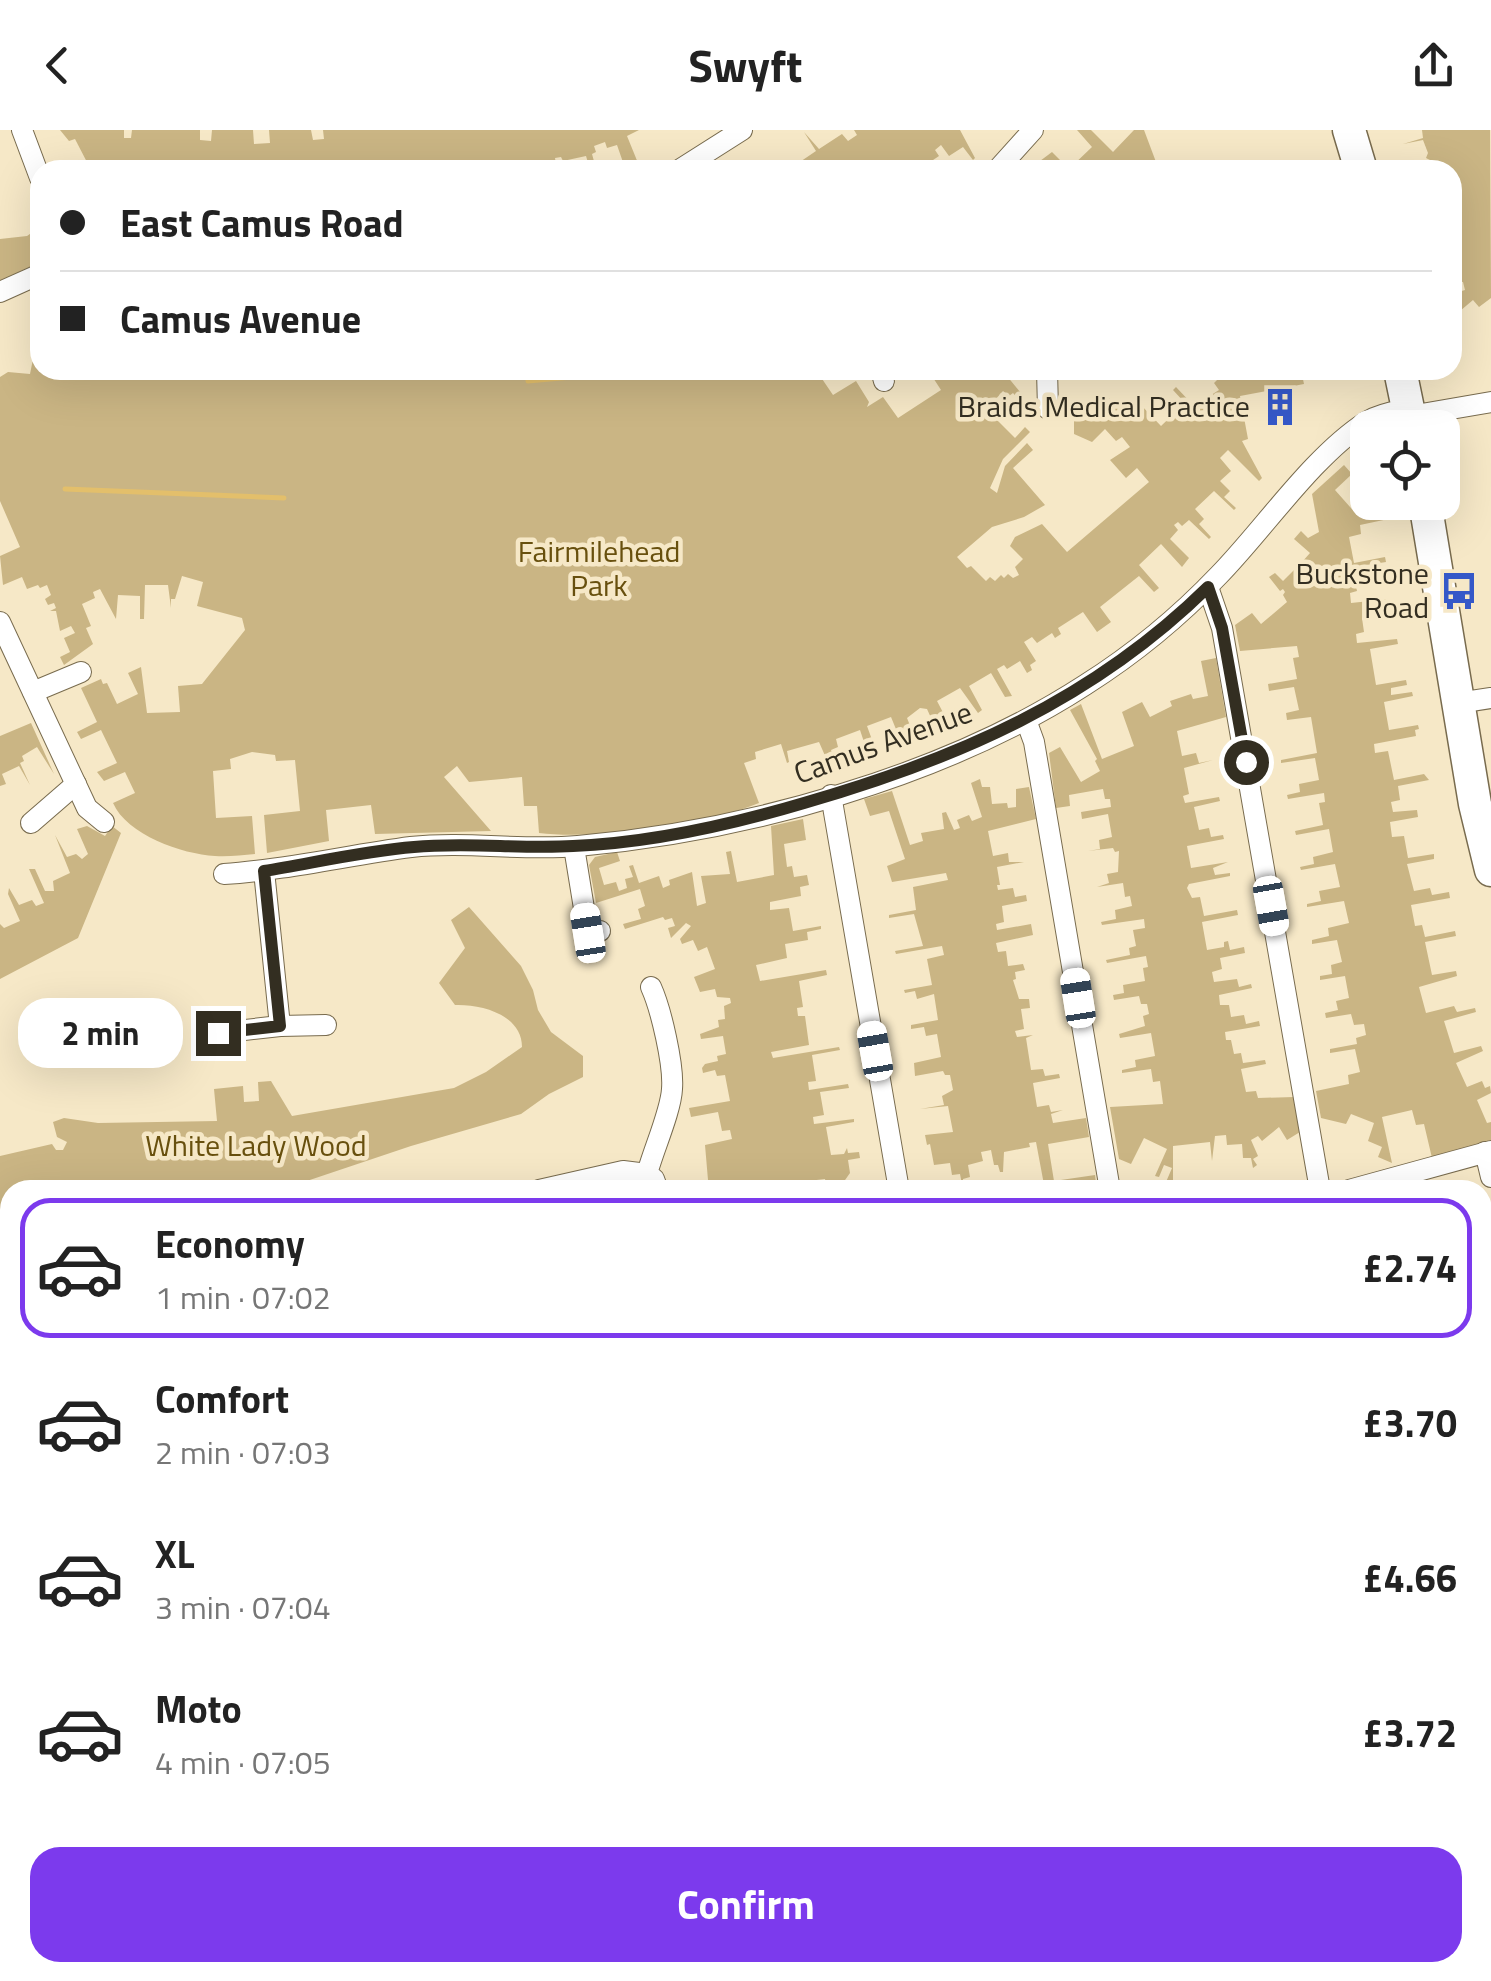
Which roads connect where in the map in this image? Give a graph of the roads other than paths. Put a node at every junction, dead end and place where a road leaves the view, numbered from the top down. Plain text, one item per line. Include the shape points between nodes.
1 (22, 130) edge
2 (742, 130) edge
3 (1033, 130) edge
4 (1349, 130) edge
5 (33, 160) edge
6 (695, 160) edge
7 (1006, 160) edge
8 (1358, 160) edge
9 (30, 278) edge
10 (0, 292) edge
11 (1047, 380) edge
12 (1402, 380) edge
13 (1491, 402) edge
14 (1048, 409) dead end
15 (1409, 410) edge
16 (1448, 410) edge
17 (1350, 436) edge
18 (1428, 520) edge
19 (1208, 587) junction
20 (0, 622) edge
21 (81, 672) dead end
22 (33, 692) junction
23 (1491, 698) edge
24 (1458, 704) junction
25 (1026, 720) junction
26 (76, 784) junction
27 (832, 796) junction
28 (104, 822) dead end
29 (31, 823) dead end
30 (574, 846) junction
31 (1491, 870) edge
32 (264, 871) junction
33 (224, 874) dead end
34 (588, 934) dead end
35 (651, 987) dead end
36 (326, 1025) dead end
37 (280, 1026) junction
38 (218, 1033) dead end
39 (1488, 1152) edge
40 (1491, 1177) edge
41 (581, 1180) edge
42 (649, 1180) edge
43 (652, 1180) edge
44 (897, 1180) edge
45 (1108, 1180) edge
46 (1318, 1180) edge
47 (1385, 1180) edge

1 - 5 street
2 - 6 street
3 - 7 street
4 - 8 main road
9 - 10 street
11 - 14 street
12 - 15 main road
13 - 16 street, Camus Avenue
17 - 19 street, Camus Avenue
18 - 24 main road
19 - 25 street, Camus Avenue via 1110,668
19 - 46 street via 1222,628
20 - 22 street
21 - 22 street
22 - 26 street
23 - 24 street
24 - 31 main road
25 - 27 street, Camus Avenue
25 - 45 street
26 - 28 street via 87,808
26 - 29 street
27 - 30 street, Camus Avenue via 738,822
27 - 44 street
30 - 32 street, Camus Avenue via 414,846
30 - 34 street
32 - 33 street, Camus Avenue
32 - 37 street
35 - 43 street via 672,1090
36 - 37 street
37 - 38 street
39 - 40 street
39 - 47 street
41 - 42 street via 633,1170

